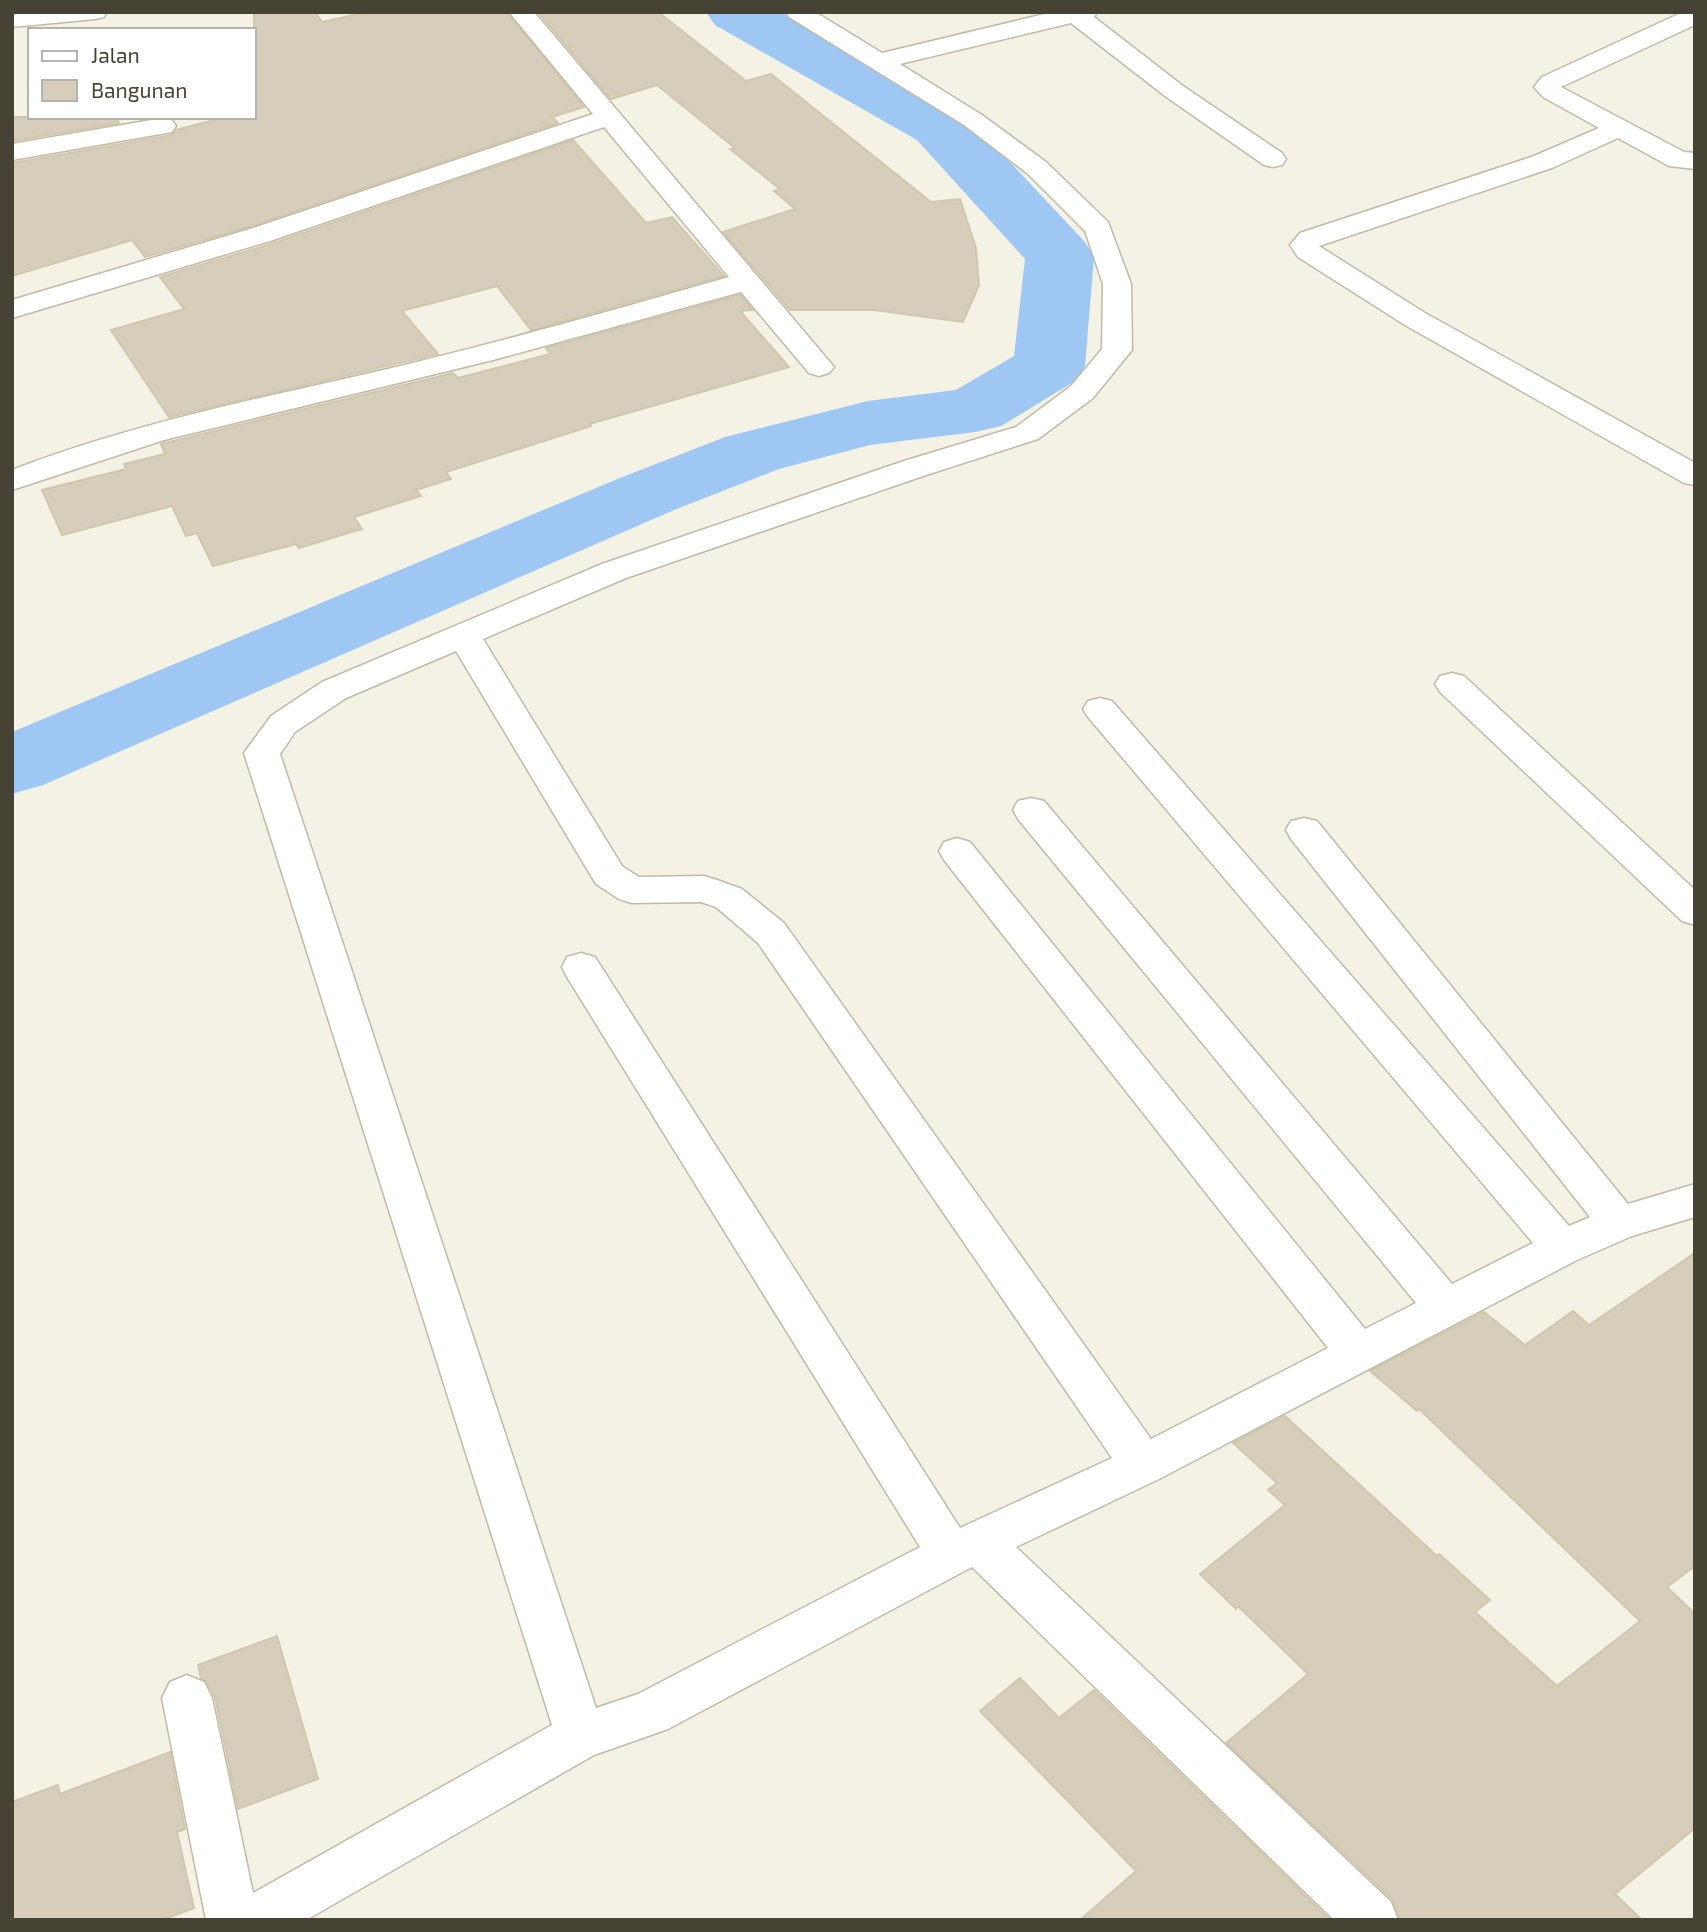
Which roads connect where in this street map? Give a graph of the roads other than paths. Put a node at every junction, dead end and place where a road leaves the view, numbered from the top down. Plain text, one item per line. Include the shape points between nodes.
1 (95, 12) edge
2 (521, 12) edge
3 (798, 12) edge
4 (1080, 13) edge
5 (1695, 16) edge
6 (12, 20) edge
7 (881, 61) junction
8 (609, 117) junction
9 (163, 126) dead end
10 (1618, 129) junction
11 (12, 152) edge
12 (1273, 159) dead end
13 (1695, 161) edge
14 (747, 281) junction
15 (12, 309) edge
16 (819, 367) dead end
17 (1695, 476) edge
18 (12, 481) edge
19 (464, 636) junction
20 (1452, 684) dead end
21 (1100, 709) dead end
22 (1031, 810) dead end
23 (1304, 830) dead end
24 (957, 851) dead end
25 (1695, 912) edge
26 (581, 967) dead end
27 (1695, 1200) edge
28 (1619, 1223) junction
29 (1562, 1248) junction
30 (1446, 1308) junction
31 (1359, 1354) junction
32 (1143, 1465) junction
33 (964, 1548) junction
34 (187, 1698) dead end
35 (580, 1736) junction
36 (232, 1920) edge
37 (260, 1920) edge
38 (1372, 1920) edge

1 - 6 street
2 - 8 street
3 - 7 street
4 - 7 street
4 - 12 street via 1174,91
5 - 10 street via 1547,87
7 - 19 street via 1037,168 1098,229 1117,284 1117,350 1082,392 1027,433 614,571
8 - 14 street
8 - 15 street via 260,235
9 - 11 street
10 - 13 street via 1678,160
10 - 17 street via 1543,162 1304,245 1415,319
14 - 16 street
14 - 18 street via 472,358 138,436
19 - 32 street via 609,875 632,890 704,890 729,898 771,933
19 - 35 street via 334,690 283,724 262,753
20 - 25 street
21 - 29 street
22 - 30 street
23 - 28 street
24 - 31 street
26 - 33 street
27 - 28 street
28 - 29 street
29 - 30 street
30 - 31 street
31 - 32 street
32 - 33 street
33 - 35 street via 650,1713
33 - 38 street
34 - 36 street
35 - 37 street

